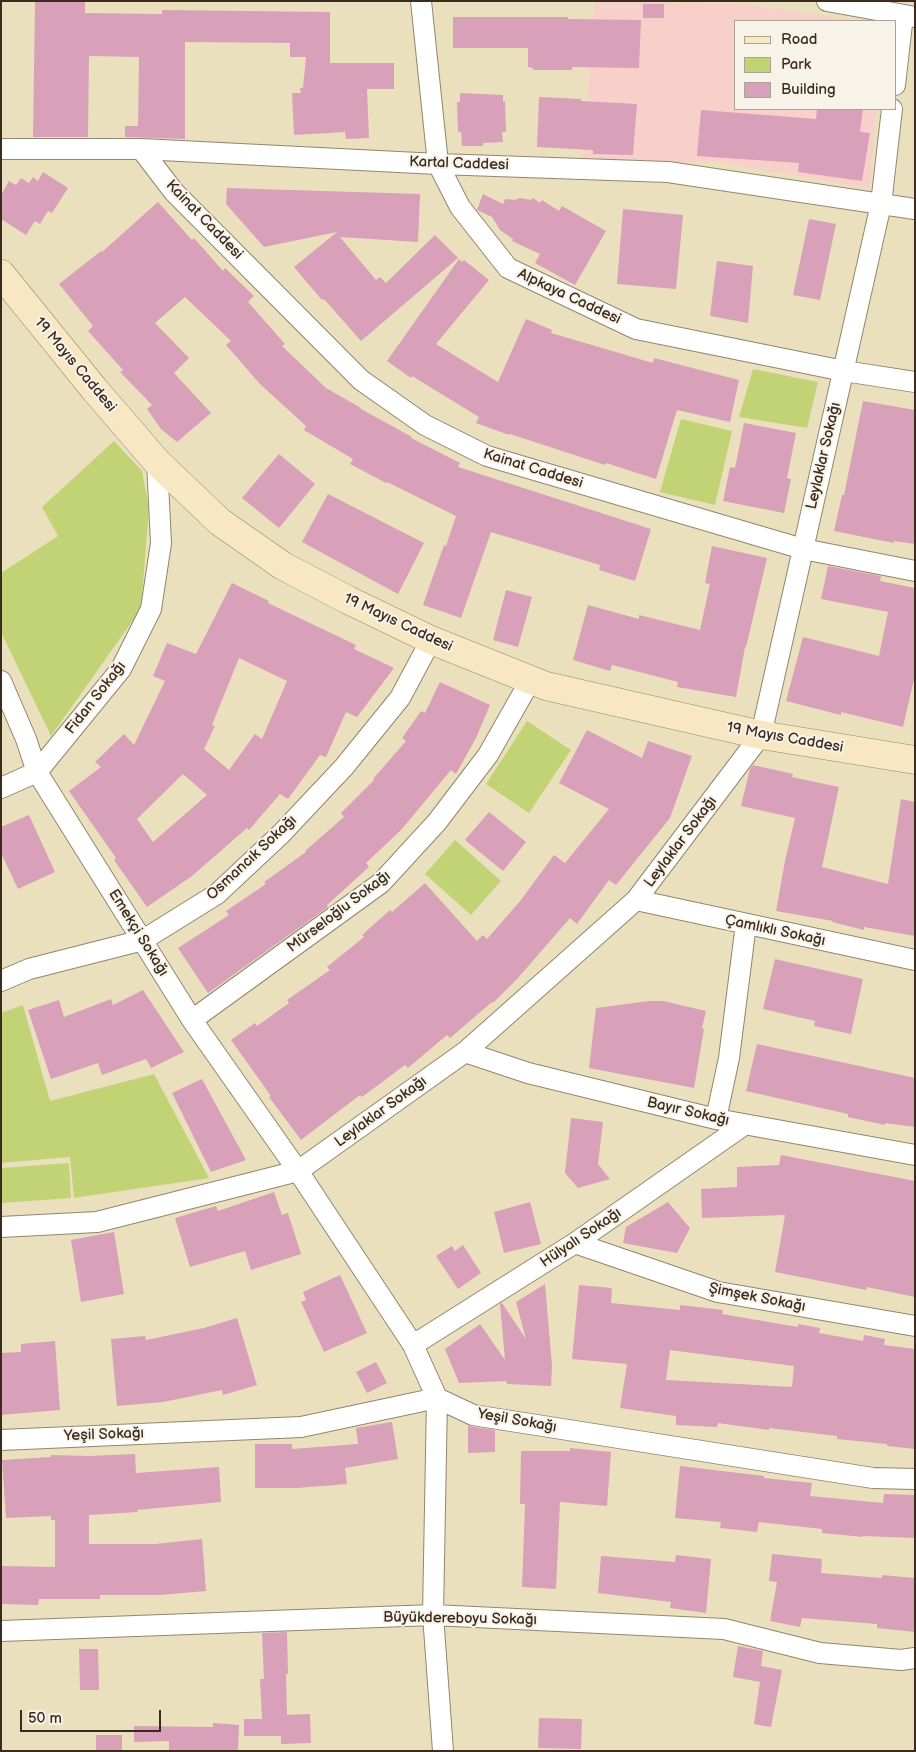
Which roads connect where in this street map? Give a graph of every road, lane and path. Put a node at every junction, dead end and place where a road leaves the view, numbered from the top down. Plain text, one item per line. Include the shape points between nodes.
1 (421, 1) edge
2 (827, 1) edge
3 (909, 16) edge
4 (896, 80) edge
5 (892, 110) edge
6 (1, 149) edge
7 (141, 149) junction
8 (438, 164) junction
9 (881, 204) junction
10 (915, 209) edge
11 (1, 274) edge
12 (844, 371) junction
13 (915, 382) edge
14 (157, 462) junction
15 (803, 549) junction
16 (915, 571) edge
17 (431, 640) junction
18 (530, 681) junction
19 (1, 682) edge
20 (761, 735) junction
21 (915, 760) edge
22 (37, 772) junction
23 (1, 788) edge
24 (636, 900) junction
25 (746, 924) junction
26 (143, 940) junction
27 (915, 960) edge
28 (1, 981) edge
29 (192, 1020) junction
30 (465, 1052) junction
31 (716, 1119) junction
32 (744, 1125) junction
33 (915, 1155) edge
34 (298, 1171) junction
35 (1, 1227) edge
36 (575, 1243) junction
37 (915, 1326) edge
38 (413, 1345) junction
39 (437, 1398) junction
40 (1, 1440) edge
41 (915, 1479) edge
42 (433, 1615) junction
43 (1, 1632) edge
44 (915, 1658) edge
45 (443, 1751) edge

1 - 8 street, Alpkaya Caddesi
2 - 3 street
3 - 4 street
5 - 9 street, Leylaklar Sokağı
6 - 7 street, Kartal Caddesi
7 - 8 street, Kartal Caddesi
7 - 15 street, Kainat Caddesi via 174,192 361,380 425,425 487,456
8 - 9 street, Kartal Caddesi via 668,172
8 - 12 street, Alpkaya Caddesi via 460,207 508,268 636,329
9 - 10 street, Kartal Caddesi
9 - 12 street, Leylaklar Sokağı
11 - 14 street, 19 Mayıs Caddesi
12 - 13 street, Alpkaya Caddesi
12 - 15 street, Leylaklar Sokağı
14 - 17 street, 19 Mayıs Caddesi via 220,522 283,566
14 - 22 street, Fidan Sokağı via 161,543 151,608 121,669
15 - 16 street, Kainat Caddesi
15 - 20 street, Leylaklar Sokağı
17 - 18 street, 19 Mayıs Caddesi
17 - 26 street, Osmancık Sokağı via 400,698 344,767 287,828 217,894
18 - 20 street, 19 Mayıs Caddesi
18 - 29 street, Mürseloğlu Sokağı via 488,755 437,822 381,883
19 - 22 street, Emekçi Sokağı
20 - 21 street, 19 Mayıs Caddesi
20 - 24 street, Leylaklar Sokağı
22 - 23 street, Fidan Sokağı
22 - 26 street, Emekçi Sokağı
24 - 25 street, Çamlıklı Sokağı
24 - 30 street, Leylaklar Sokağı
25 - 27 street, Çamlıklı Sokağı
25 - 31 street via 729,1058
26 - 28 street, Osmancık Sokağı via 29,969
26 - 29 street, Emekçi Sokağı
29 - 34 street, Emekçi Sokağı
30 - 31 street, Bayır Sokağı via 528,1073
30 - 34 street, Leylaklar Sokağı
31 - 32 street, Bayır Sokağı
32 - 33 street, Bayır Sokağı
32 - 36 street, Hülyalı Sokağı
34 - 35 street via 97,1222
34 - 38 street
36 - 37 street, Şimşek Sokağı via 718,1292
36 - 38 street, Hülyalı Sokağı
38 - 39 street
39 - 40 street, Yeşil Sokağı via 301,1427
39 - 41 street, Yeşil Sokağı via 473,1415 874,1478
39 - 42 street
42 - 43 street, Büyükdereboyu Sokağı
42 - 44 street, Büyükdereboyu Sokağı via 724,1629 820,1653 901,1660
42 - 45 street

